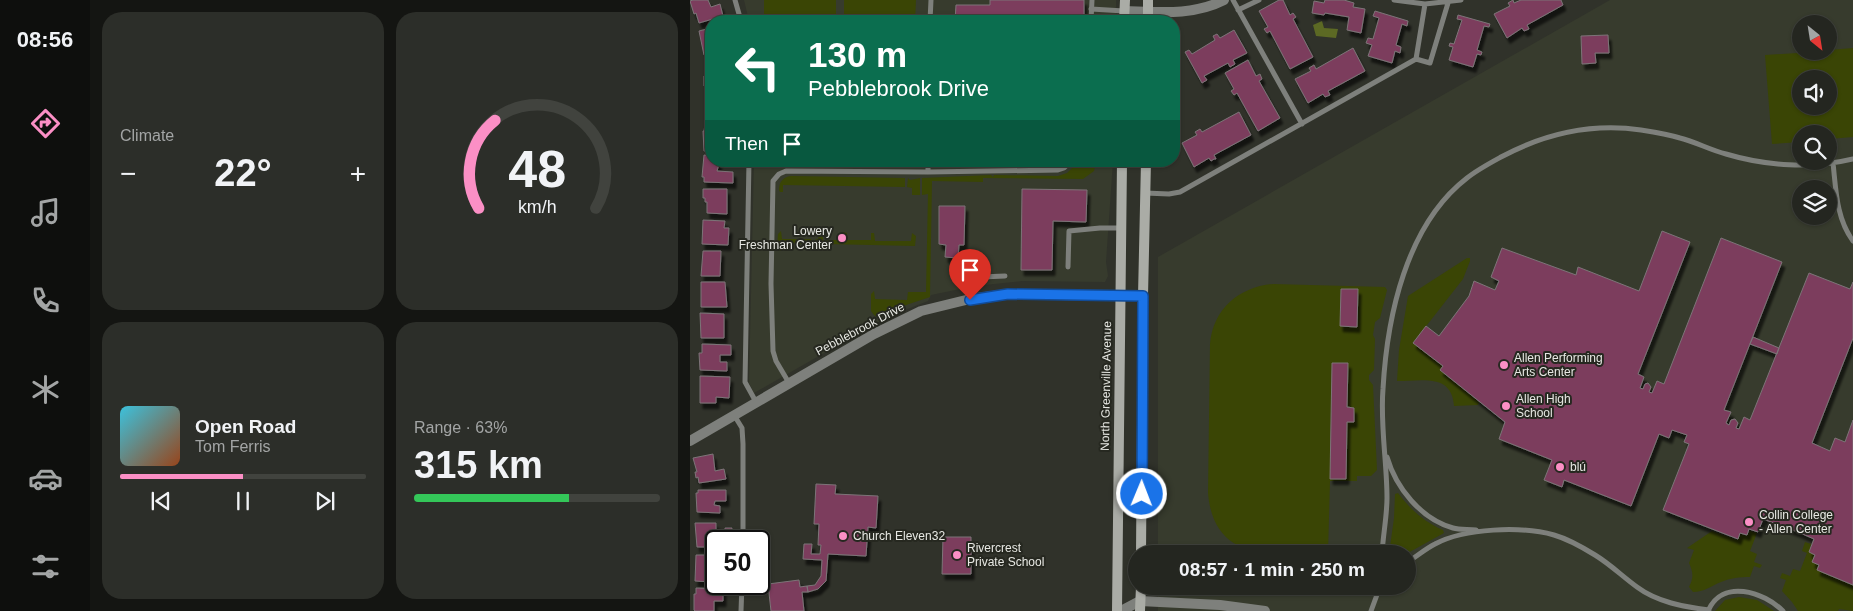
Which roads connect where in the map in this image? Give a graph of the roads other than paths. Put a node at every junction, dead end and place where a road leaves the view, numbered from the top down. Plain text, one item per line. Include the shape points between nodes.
1 (736, 0) edge
2 (931, 0) edge
3 (1092, 0) edge
4 (1148, 0) edge
5 (1224, 0) edge
6 (1233, 0) edge
7 (1259, 0) edge
8 (1394, 0) edge
9 (1461, 0) edge
10 (1448, 3) junction
11 (1425, 4) junction
12 (1091, 9) junction
13 (1238, 10) junction
14 (1125, 11) edge
15 (740, 15) edge
16 (930, 15) edge
17 (1091, 15) edge
18 (1143, 15) edge
19 (1148, 15) edge
20 (1154, 15) edge
21 (1416, 59) junction
22 (1302, 124) junction
23 (1853, 159) edge
24 (1837, 162) edge
25 (1792, 164) edge
26 (749, 167) edge
27 (928, 167) edge
28 (1065, 167) edge
29 (1122, 167) edge
30 (1146, 167) edge
31 (1834, 170) edge
32 (928, 172) junction
33 (1145, 193) junction
34 (1120, 228) junction
35 (1853, 241) edge
36 (1068, 266) dead end
37 (1005, 276) dead end
38 (981, 277) dead end
39 (1120, 296) junction
40 (1143, 296) junction
41 (789, 383) junction
42 (756, 402) junction
43 (734, 415) junction
44 (690, 440) edge
45 (1384, 442) junction
46 (743, 530) edge
47 (1482, 530) junction
48 (1141, 545) edge
49 (1383, 545) edge
50 (1416, 556) edge
51 (742, 595) edge
52 (1376, 595) edge
53 (1140, 606) edge
54 (1708, 610) edge
55 (741, 611) edge
56 (1117, 611) edge
57 (1121, 611) edge
58 (1265, 611) edge
59 (1371, 611) edge
60 (1783, 611) edge

1 - 15 lane
2 - 16 lane
3 - 12 lane
4 - 19 main road
5 - 20 street via 1200,9
6 - 13 lane
7 - 13 lane
8 - 11 lane
9 - 10 lane
10 - 11 lane
10 - 21 lane via 1430,63
11 - 21 lane
12 - 14 lane
12 - 17 lane
13 - 22 lane
14 - 18 street
21 - 22 lane
22 - 33 lane via 1180,192
23 - 24 lane
25 - 45 lane via 1725,154 1666,134 1612,128 1575,131 1541,139 1493,161 1466,179 1436,212 1421,234 1407,265 1391,321 1382,389
26 - 42 lane via 745,382
27 - 32 lane
28 - 32 lane via 1058,170
29 - 34 main road, North Greenville Avenue
30 - 33 main road
31 - 35 lane via 1840,213
32 - 41 lane via 786,171 773,181 773,351
33 - 40 main road
34 - 36 lane via 1069,231
34 - 39 main road, North Greenville Avenue
37 - 38 lane
39 - 40 main road
39 - 41 street, Pebblebrook Drive via 1008,294 934,308 889,326
39 - 56 main road, North Greenville Avenue
40 - 48 main road
41 - 42 street, Pebblebrook Drive
42 - 43 street, Pebblebrook Drive
43 - 44 street, Pebblebrook Drive
43 - 46 lane via 742,428 744,444
45 - 47 lane via 1391,471 1407,496 1426,515 1453,528
45 - 49 lane via 1387,498
47 - 50 lane via 1454,536
47 - 54 lane via 1519,530 1554,535 1594,554 1654,597
51 - 55 lane
52 - 59 lane
53 - 57 street
53 - 58 street via 1220,605
54 - 60 lane via 1719,597 1738,591 1762,596

